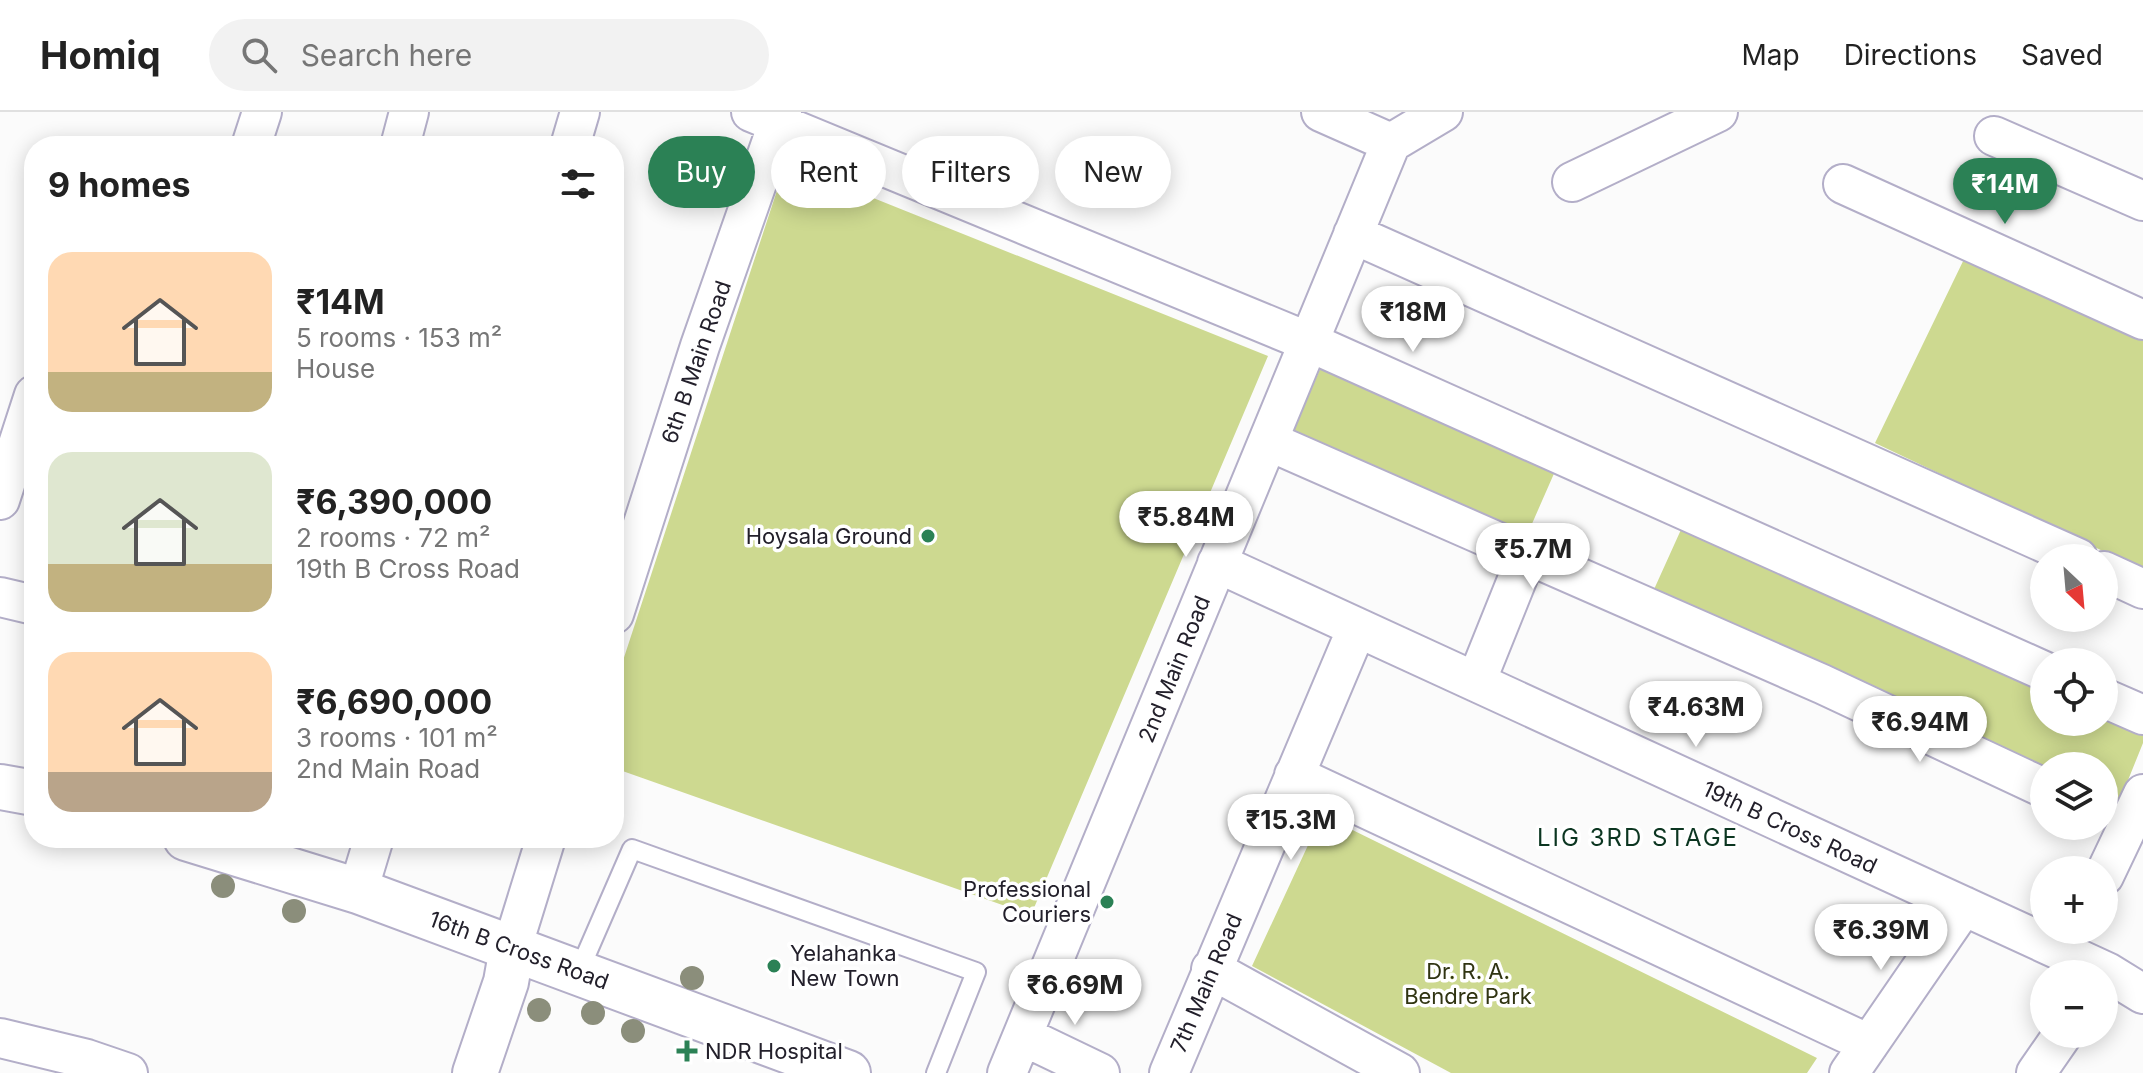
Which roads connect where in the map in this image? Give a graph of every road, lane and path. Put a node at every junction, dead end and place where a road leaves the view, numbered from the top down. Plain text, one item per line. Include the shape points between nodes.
1 (262, 112) edge
2 (409, 112) edge
3 (580, 112) edge
4 (1321, 112) edge
5 (1443, 112) edge
6 (1718, 112) edge
7 (771, 116) edge
8 (254, 136) edge
9 (403, 136) edge
10 (573, 136) edge
11 (1994, 136) dead end
12 (1391, 143) junction
13 (1572, 182) dead end
14 (1843, 184) dead end
15 (2143, 201) edge
16 (1353, 234) junction
17 (2143, 320) edge
18 (1309, 342) junction
19 (24, 426) edge
20 (1268, 441) junction
21 (0, 500) edge
22 (2047, 544) edge
23 (1527, 555) junction
24 (1217, 563) junction
25 (2118, 577) edge
26 (624, 583) edge
27 (2143, 589) edge
28 (0, 597) edge
29 (24, 603) edge
30 (1357, 628) junction
31 (2030, 665) edge
32 (1476, 682) junction
33 (2118, 704) edge
34 (2143, 715) edge
35 (1294, 775) junction
36 (2030, 781) edge
37 (0, 787) edge
38 (24, 791) edge
39 (2125, 812) edge
40 (218, 848) edge
41 (371, 848) edge
42 (543, 848) edge
43 (2111, 856) edge
44 (358, 891) junction
45 (1964, 906) junction
46 (2030, 928) edge
47 (2075, 944) edge
48 (512, 948) junction
49 (2091, 960) edge
50 (1211, 969) junction
51 (579, 971) junction
52 (2118, 981) edge
53 (2143, 994) edge
54 (1023, 1036) junction
55 (0, 1038) edge
56 (2053, 1048) edge
57 (1859, 1058) edge
58 (128, 1073) edge
59 (475, 1073) edge
60 (848, 1073) edge
61 (936, 1073) edge
62 (1007, 1073) edge
63 (1100, 1073) edge
64 (1169, 1073) edge
65 (1400, 1073) edge
66 (2036, 1073) edge

1 - 8 street
2 - 9 street
3 - 10 street
4 - 12 street
5 - 12 street
6 - 13 street
7 - 18 street
7 - 26 street, 6th B Main Road
11 - 15 street
12 - 16 street, 2nd Main Road
14 - 17 street
16 - 18 street, 2nd Main Road
16 - 22 street
18 - 20 street, 2nd Main Road
18 - 31 street
19 - 21 street
20 - 23 street
20 - 24 street, 2nd Main Road
23 - 32 street
23 - 36 street
24 - 30 street, 19th B Cross Road
24 - 54 street, 2nd Main Road
25 - 27 street
28 - 29 street
30 - 32 street, 19th B Cross Road
30 - 35 street, 7th Main Road
32 - 45 street, 19th B Cross Road
33 - 34 street
35 - 50 street, 7th Main Road
35 - 57 street
37 - 38 main road
39 - 43 street
40 - 44 main road, 16th B Cross Road
41 - 44 street
42 - 48 street
44 - 48 main road, 16th B Cross Road
45 - 46 street, 19th B Cross Road
45 - 57 street
47 - 49 street, 19th B Cross Road
48 - 51 main road, 16th B Cross Road
48 - 59 main road
50 - 64 street, 7th Main Road
50 - 65 street
51 - 60 main road, 16th B Cross Road
51 - 61 lane via 632,849 976,972
52 - 53 street, 19th B Cross Road
54 - 62 street, 2nd Main Road
54 - 63 street
55 - 58 street
56 - 66 street

